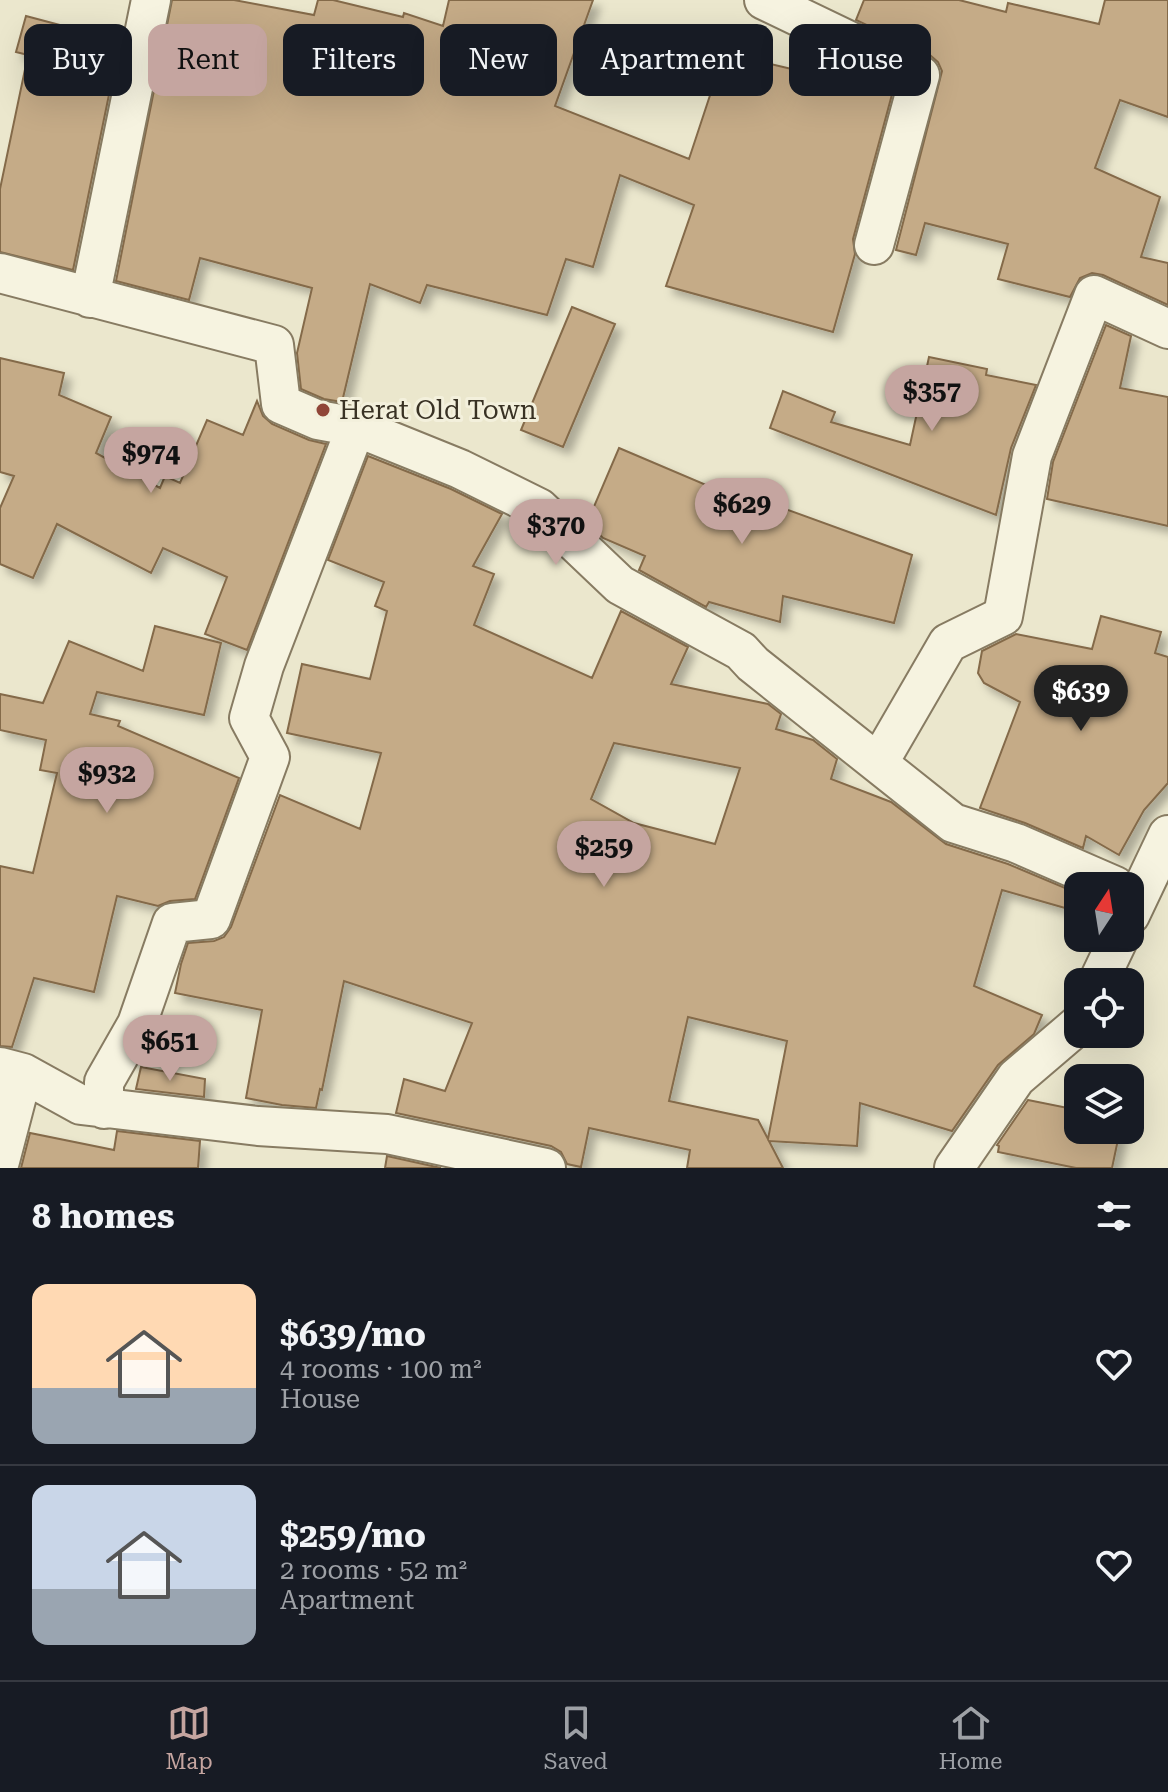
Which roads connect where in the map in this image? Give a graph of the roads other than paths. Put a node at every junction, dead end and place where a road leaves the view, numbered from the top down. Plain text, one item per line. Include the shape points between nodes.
1 (151, 0) edge
2 (764, 0) edge
3 (874, 245) dead end
4 (0, 273) edge
5 (90, 298) junction
6 (1168, 329) edge
7 (356, 427) junction
8 (879, 762) junction
9 (1168, 835) edge
10 (1075, 872) edge
11 (1144, 873) edge
12 (1064, 1037) edge
13 (11, 1070) edge
14 (104, 1109) junction
15 (0, 1161) edge
16 (546, 1168) edge
17 (954, 1168) edge

1 - 5 street
2 - 3 street via 920,75
4 - 5 street
5 - 7 street via 274,345 281,404 318,420
6 - 8 street via 1094,295 1032,456 1003,616 948,643
7 - 8 street via 539,508 620,585 741,651
7 - 14 street via 264,666 249,718 270,757 211,919 172,923 137,1024 104,1082
8 - 10 street via 953,823 1016,843
9 - 11 street
12 - 17 street via 1016,1078
13 - 14 street via 81,1105
13 - 15 street
14 - 16 street via 387,1134

